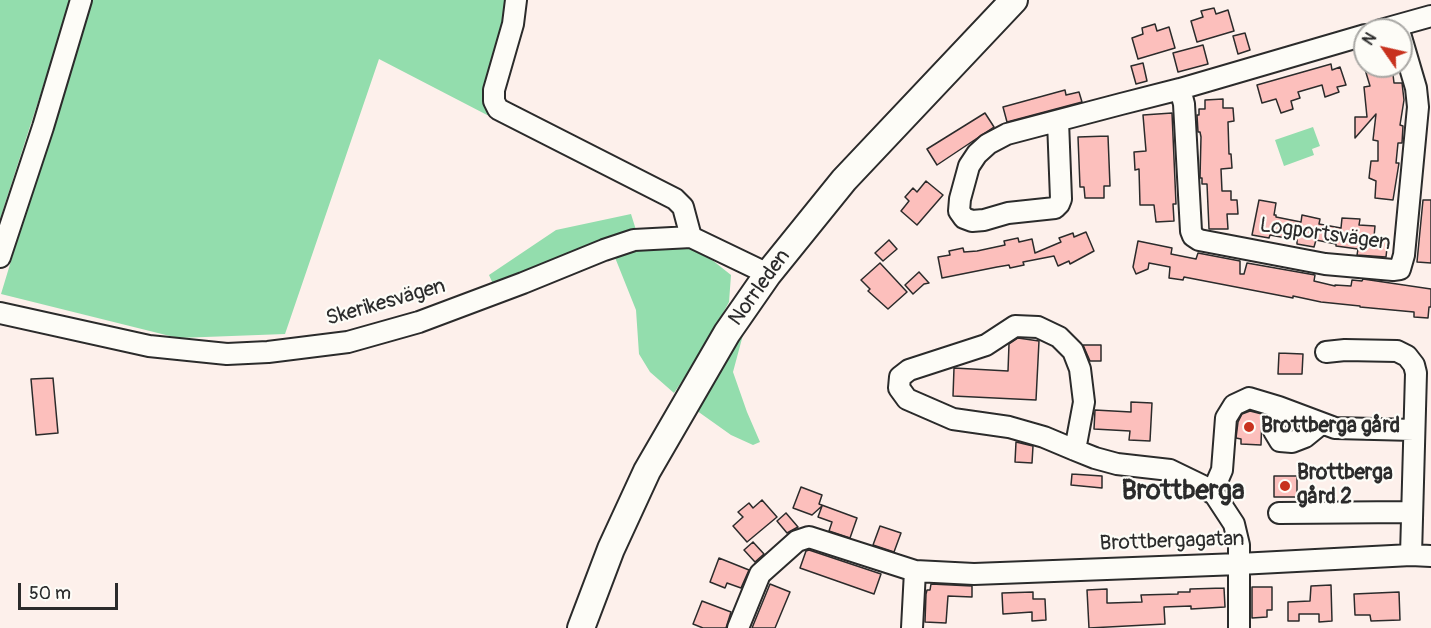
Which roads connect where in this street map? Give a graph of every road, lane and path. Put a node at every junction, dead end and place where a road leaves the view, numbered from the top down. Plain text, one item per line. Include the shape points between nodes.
1 (81, 0) edge
2 (516, 0) edge
3 (1014, 0) edge
4 (1431, 15) edge
5 (1413, 22) edge
6 (1353, 38) edge
7 (1412, 78) edge
8 (1180, 89) junction
9 (1058, 120) junction
10 (691, 237) junction
11 (0, 257) edge
12 (768, 274) junction
13 (0, 313) edge
14 (1326, 352) dead end
15 (1279, 407) junction
16 (1321, 424) junction
17 (1414, 430) junction
18 (1075, 450) junction
19 (1212, 493) junction
20 (1411, 512) junction
21 (1279, 513) dead end
22 (1411, 555) junction
23 (1431, 556) edge
24 (1239, 564) junction
25 (915, 571) junction
26 (581, 628) edge
27 (738, 628) edge
28 (912, 628) edge
29 (1239, 628) edge

1 - 11 street
2 - 10 street via 494,90 498,109 675,199 683,207
3 - 12 main road, Norrleden via 844,180
4 - 5 street, Logportsvägen
6 - 8 street
7 - 8 street, Logportsvägen via 1418,107 1404,255 1400,269 1392,270 1325,264 1193,236
8 - 9 street
9 - 9 street via 1007,134 977,154 963,180 959,211 964,218 984,220 1055,208 1061,199
10 - 12 street, Skerikesvägen
10 - 13 street, Skerikesvägen via 634,240 419,322 348,342 304,349 227,354 149,346
12 - 26 main road, Norrleden via 727,333 647,471
14 - 17 street via 1397,351 1407,357 1416,373
15 - 16 street
15 - 16 street via 1274,431 1280,441 1305,437
15 - 19 street via 1249,398 1234,405 1226,418 1222,470
16 - 17 street via 1335,428
17 - 20 street
18 - 18 street via 1009,427 953,419 907,399 899,388 900,377 909,370 986,345 1015,326 1038,327 1059,337 1073,351 1080,369 1084,402
18 - 19 street via 1117,464 1170,470
19 - 24 street via 1234,524
20 - 21 street
20 - 22 street
22 - 23 street, Brottbergagatan
22 - 24 street, Brottbergagatan
24 - 25 street, Brottbergagatan via 974,574
24 - 29 street
25 - 27 street, Brottbergagatan via 809,537 797,541 760,574
25 - 28 street

